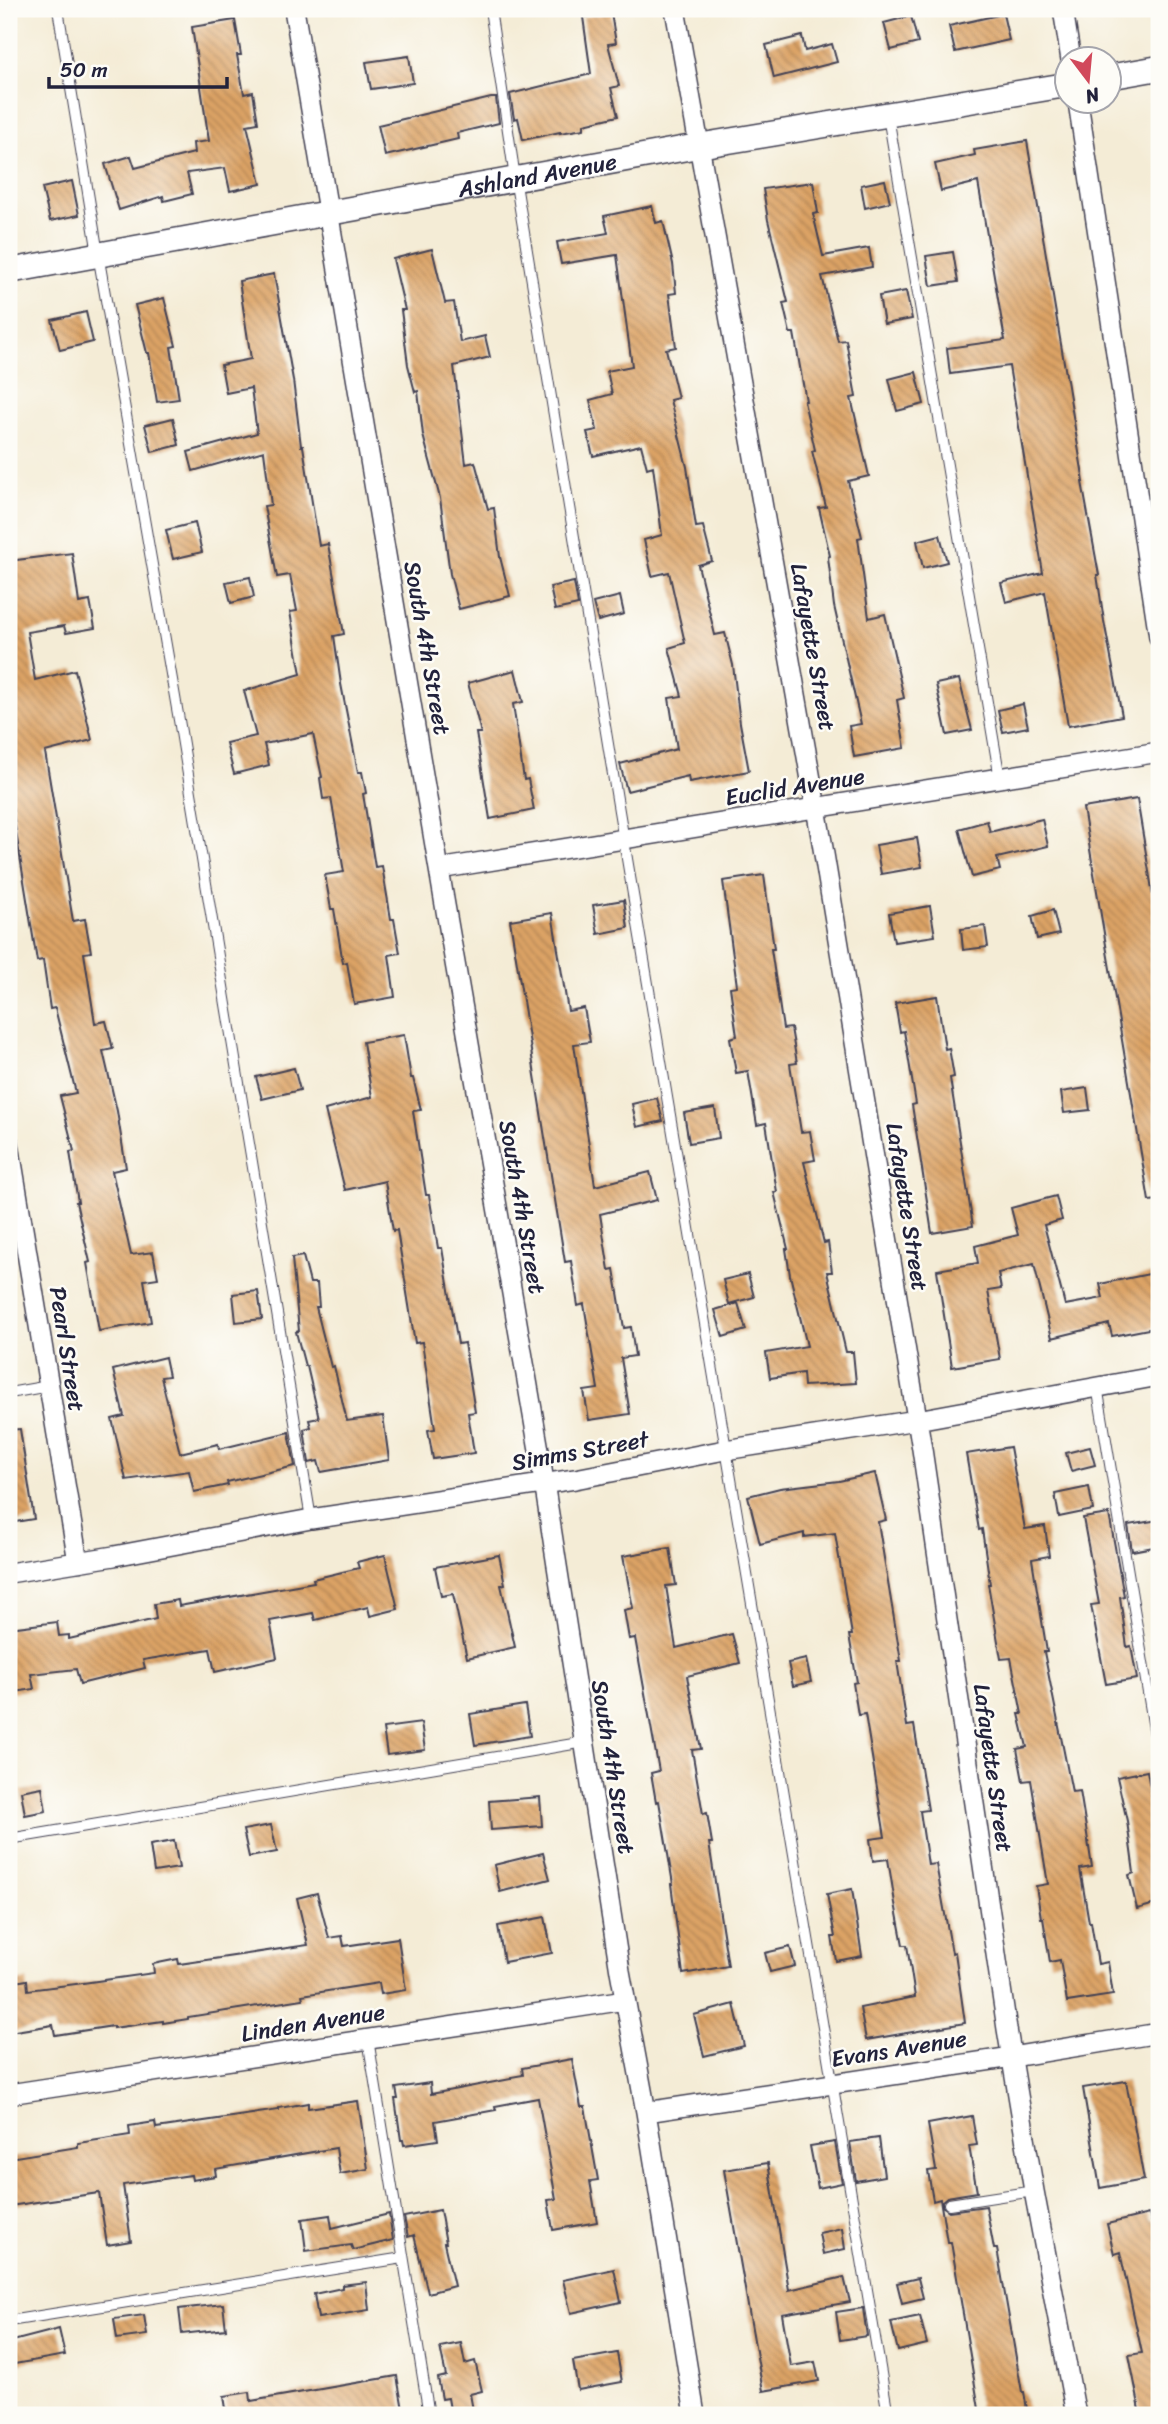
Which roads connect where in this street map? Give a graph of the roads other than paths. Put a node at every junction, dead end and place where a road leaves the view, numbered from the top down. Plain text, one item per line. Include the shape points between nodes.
1 (58, 9) edge
2 (295, 9) edge
3 (490, 9) edge
4 (675, 9) edge
5 (1063, 9) edge
6 (1069, 46) edge
7 (1159, 68) edge
8 (1122, 75) edge
9 (1052, 87) edge
10 (888, 115) junction
11 (1080, 116) edge
12 (698, 146) junction
13 (514, 178) junction
14 (329, 212) junction
15 (97, 254) junction
16 (9, 271) edge
17 (1159, 637) edge
18 (1159, 752) edge
19 (1000, 779) junction
20 (817, 809) junction
21 (624, 840) junction
22 (439, 869) junction
23 (9, 1144) edge
24 (1159, 1376) edge
25 (49, 1386) junction
26 (1097, 1387) junction
27 (9, 1393) edge
28 (917, 1420) junction
29 (725, 1450) junction
30 (544, 1483) junction
31 (311, 1519) junction
32 (78, 1562) junction
33 (9, 1573) edge
34 (584, 1742) junction
35 (1159, 1759) edge
36 (9, 1839) edge
37 (625, 2000) junction
38 (1159, 2033) edge
39 (368, 2039) junction
40 (1012, 2057) junction
41 (833, 2084) junction
42 (9, 2094) edge
43 (646, 2112) junction
44 (1034, 2191) junction
45 (949, 2204) dead end
46 (403, 2258) junction
47 (9, 2321) edge
48 (429, 2415) edge
49 (695, 2415) edge
50 (888, 2415) edge
51 (1076, 2415) edge

1 - 15 lane
2 - 14 street, South 4th Street
3 - 13 lane
4 - 12 street, Lafayette Street
5 - 6 street
7 - 8 street
9 - 10 street, Ashland Avenue
10 - 12 street, Ashland Avenue
10 - 19 lane
11 - 17 street
12 - 13 street, Ashland Avenue
12 - 20 street, Lafayette Street
13 - 14 street, Ashland Avenue
13 - 21 lane
14 - 15 street, Ashland Avenue
14 - 22 street, South 4th Street
15 - 16 street, Ashland Avenue
15 - 31 lane
18 - 19 street, Euclid Avenue
19 - 20 street, Euclid Avenue
20 - 21 street, Euclid Avenue
20 - 28 street, Lafayette Street
21 - 22 street, Euclid Avenue
21 - 29 lane
22 - 30 street, South 4th Street
23 - 25 street, Pearl Street
24 - 26 street, Simms Street
25 - 27 lane
25 - 32 street, Pearl Street
26 - 28 street, Simms Street
26 - 35 lane
28 - 29 street, Simms Street
28 - 40 street, Lafayette Street
29 - 30 street, Simms Street
29 - 41 lane
30 - 31 street, Simms Street
30 - 34 street, South 4th Street
31 - 32 street, Simms Street
32 - 33 street, Simms Street
34 - 36 lane
34 - 37 street, South 4th Street
37 - 39 street, Linden Avenue
37 - 43 street, South 4th Street
38 - 40 street, Evans Avenue
39 - 42 street, Linden Avenue
39 - 46 lane
40 - 41 street, Evans Avenue
40 - 44 street, Lafayette Street
41 - 43 street, Evans Avenue
41 - 50 lane
43 - 49 street, South 4th Street
44 - 45 lane
44 - 51 street, Lafayette Street
46 - 47 lane
46 - 48 lane

